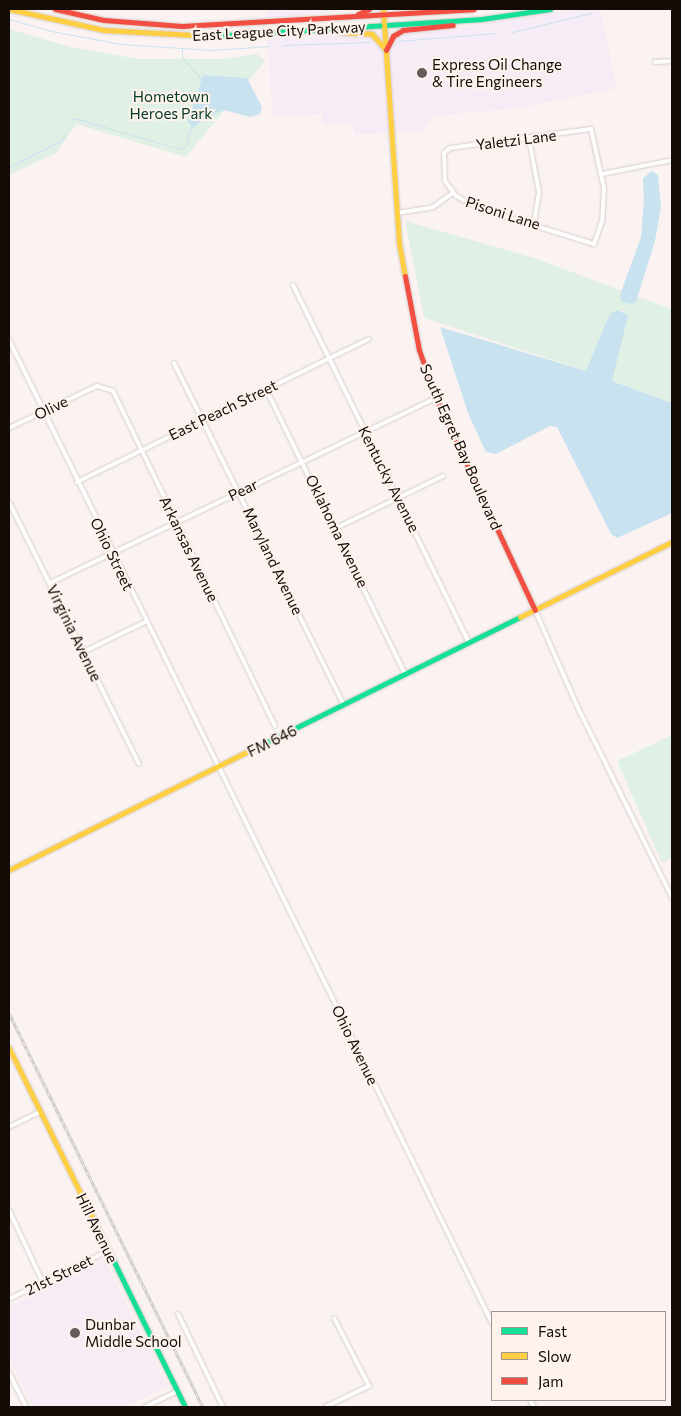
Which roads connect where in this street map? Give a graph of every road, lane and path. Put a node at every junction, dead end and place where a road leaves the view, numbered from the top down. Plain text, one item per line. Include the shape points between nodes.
1 (9, 9) edge
2 (55, 9) edge
3 (369, 9) edge
4 (398, 9) edge
5 (474, 9) edge
6 (550, 9) edge
7 (383, 12) edge
8 (425, 12) junction
9 (350, 17) junction
10 (463, 21) junction
11 (384, 25) junction
12 (326, 30) junction
13 (386, 50) junction
14 (672, 61) edge
15 (655, 62) dead end
16 (529, 140) junction
17 (444, 153) joint
18 (672, 160) edge
19 (602, 174) junction
20 (453, 193) junction
21 (397, 212) junction
22 (534, 223) junction
23 (293, 285) dead end
24 (369, 339) dead end
25 (9, 340) edge
26 (328, 358) junction
27 (174, 364) dead end
28 (93, 388) joint
29 (266, 389) junction
30 (436, 398) junction
31 (44, 412) junction
32 (204, 420) junction
33 (9, 428) edge
34 (364, 431) junction
35 (141, 450) junction
36 (302, 461) junction
37 (443, 476) dead end
38 (77, 482) junction
39 (239, 492) junction
40 (398, 498) junction
41 (9, 502) edge
42 (176, 522) junction
43 (336, 528) junction
44 (672, 542) edge
45 (112, 553) junction
46 (50, 583) junction
47 (535, 610) junction
48 (145, 622) junction
49 (469, 643) junction
50 (83, 652) junction
51 (406, 675) junction
52 (344, 705) junction
53 (275, 726) dead end
54 (139, 764) dead end
55 (216, 768) junction
56 (9, 870) edge
57 (672, 897) edge
58 (9, 1048) edge
59 (40, 1112) junction
60 (9, 1127) edge
61 (9, 1212) edge
62 (108, 1251) junction
63 (43, 1283) junction
64 (9, 1300) edge
65 (178, 1314) dead end
66 (334, 1318) dead end
67 (491, 1321) edge
68 (9, 1373) edge
69 (14, 1385) junction
70 (9, 1388) edge
71 (178, 1391) junction
72 (26, 1407) edge
73 (145, 1407) edge
74 (185, 1407) edge
75 (223, 1407) edge
76 (325, 1407) edge

1 - 12 main road, East League City Parkway via 66,24 152,36
2 - 9 main road, East League City Parkway via 104,20 182,26
3 - 9 main road
4 - 8 main road
5 - 8 main road, East League City Parkway
6 - 10 main road, East League City Parkway
7 - 8 main road, East League City Parkway
7 - 9 main road, East League City Parkway
7 - 11 main road, South Egret Bay Boulevard
10 - 11 main road, East League City Parkway
10 - 13 main road via 403,30 393,36
11 - 12 main road, East League City Parkway
11 - 13 main road, South Egret Bay Boulevard
12 - 13 main road via 372,34
13 - 21 main road, South Egret Bay Boulevard
14 - 15 street
16 - 17 street, Yaletzi Lane via 450,148
16 - 19 street, Yaletzi Lane via 591,129
16 - 22 street via 539,192
17 - 20 street, Pisoni Lane via 445,181
18 - 19 street
19 - 22 street, Pisoni Lane via 602,220 594,244
20 - 21 street via 433,207
20 - 22 street, Pisoni Lane via 478,208
21 - 30 main road, South Egret Bay Boulevard via 410,314
23 - 26 street, Kentucky Avenue
24 - 26 street, East Peach Street
25 - 31 street, Ohio Street
26 - 29 street, East Peach Street
26 - 34 street, Kentucky Avenue
27 - 32 street, Maryland Avenue
28 - 31 street, Olive
28 - 35 street, Arkansas Avenue via 104,386 113,391
29 - 32 street, East Peach Street
29 - 36 street, Oklahoma Avenue
30 - 34 street, Pear
30 - 47 main road, South Egret Bay Boulevard
31 - 33 street, Olive
31 - 38 street, Ohio Street
32 - 35 street, East Peach Street
32 - 39 street, Maryland Avenue
34 - 36 street, Pear
34 - 40 street, Kentucky Avenue
35 - 38 street, East Peach Street
35 - 42 street, Arkansas Avenue
36 - 39 street, Pear
36 - 43 street, Oklahoma Avenue
37 - 40 street
38 - 45 street, Ohio Street
39 - 42 street, Pear
39 - 52 street, Maryland Avenue
40 - 43 street
40 - 49 street, Kentucky Avenue
41 - 46 street, Virginia Avenue
42 - 45 street, Pear
42 - 53 street, Arkansas Avenue
43 - 51 street, Oklahoma Avenue
44 - 47 main road, FM 646
45 - 46 street, Pear
45 - 48 street, Ohio Street
46 - 50 street, Virginia Avenue
47 - 49 main road, FM 646 / FM 646
47 - 57 street via 579,710
48 - 50 street
48 - 55 street, Ohio Street
49 - 51 main road, FM 646 / FM 646
50 - 54 street, Virginia Avenue
51 - 52 main road, FM 646 / FM 646
52 - 55 main road, FM 646 / FM 646
55 - 56 main road, FM 646 / FM 646
55 - 67 street, Ohio Avenue
58 - 59 main road, Hill Avenue
59 - 60 street
59 - 62 main road, Hill Avenue
61 - 63 street
62 - 63 street, 21st Street
62 - 71 main road, Hill Avenue
63 - 64 street, 21st Street
65 - 75 street
66 - 76 street via 369,1386
68 - 69 street
69 - 70 street
69 - 72 street
71 - 73 street
71 - 74 main road, Hill Avenue

